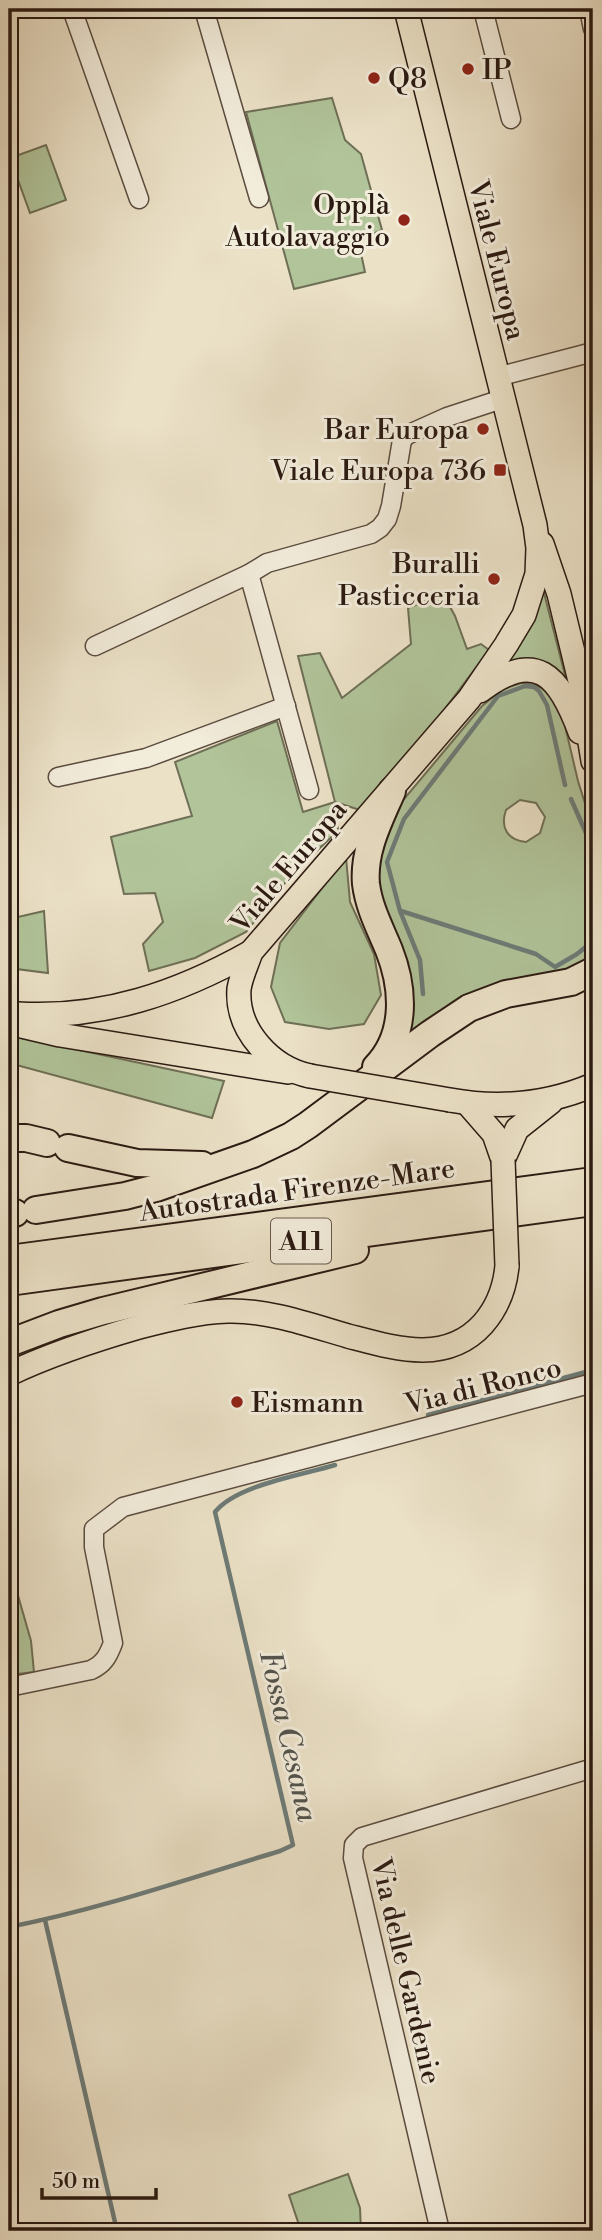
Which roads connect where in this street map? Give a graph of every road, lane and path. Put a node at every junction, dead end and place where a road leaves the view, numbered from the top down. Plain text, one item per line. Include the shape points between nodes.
1 (72, 9) edge
2 (204, 9) edge
3 (406, 9) edge
4 (483, 9) edge
5 (589, 9) edge
6 (593, 29) edge
7 (511, 119) dead end
8 (259, 198) dead end
9 (139, 199) dead end
10 (593, 352) edge
11 (499, 388) junction
12 (535, 525) junction
13 (249, 574) junction
14 (95, 646) dead end
15 (469, 699) junction
16 (286, 706) junction
17 (593, 761) edge
18 (593, 767) edge
19 (58, 776) dead end
20 (309, 790) dead end
21 (392, 791) junction
22 (251, 952) junction
23 (593, 971) edge
24 (9, 1014) edge
25 (9, 1023) edge
26 (306, 1075) junction
27 (593, 1085) edge
28 (556, 1098) junction
29 (458, 1101) junction
30 (337, 1105) junction
31 (9, 1138) edge
32 (503, 1160) junction
33 (221, 1165) junction
34 (593, 1181) edge
35 (593, 1202) edge
36 (20, 1212) edge
37 (480, 1217) junction
38 (9, 1259) edge
39 (9, 1282) edge
40 (9, 1343) edge
41 (9, 1374) edge
42 (593, 1383) edge
43 (9, 1687) edge
44 (593, 1768) edge
45 (440, 2231) edge

1 - 9 street
2 - 8 street
3 - 11 main road, Viale Europa
4 - 7 street
5 - 6 street
10 - 11 street
11 - 12 main road, Viale Europa
11 - 13 street via 402,440 391,506 380,528 267,563
12 - 15 main road, Viale Europa via 537,574 529,602
12 - 17 main road, Viale Europa via 559,594
13 - 14 street
13 - 16 street
15 - 18 main road, Viale Europa via 512,671 529,670 547,677 561,690
15 - 21 main road, Viale Europa
16 - 19 street via 146,758
16 - 20 street
21 - 22 main road, Viale Europa
21 - 30 highway via 371,842 366,870 372,913 388,949 401,1007 395,1037 379,1063
22 - 24 main road via 194,982 146,999 71,1015
22 - 26 main road, Viale Europa via 239,989 249,1032 266,1054
23 - 30 highway via 571,982 506,994 469,1008
25 - 26 main road
26 - 29 main road, Viale Europa, bridge
27 - 28 main road, Viale Europa
28 - 29 main road, Viale Europa via 500,1106
28 - 32 main road via 517,1129
29 - 32 main road via 489,1126
30 - 33 highway via 291,1136
31 - 33 highway via 137,1163
32 - 41 main road, bridge via 507,1266 502,1291 491,1314 470,1336 447,1348 405,1350 273,1315 229,1311 190,1314 79,1343
33 - 36 highway via 125,1196
34 - 38 highway, Autostrada Firenze-Mare / A11
35 - 37 highway, Autostrada Firenze-Mare / A11
37 - 39 highway, Autostrada Firenze-Mare / A11
37 - 40 highway via 103,1311
42 - 43 street, Via di Ronco via 123,1507 94,1529 113,1643 108,1657 92,1670
44 - 45 street, Via delle Gardenie via 362,1837 354,1845 353,1858

